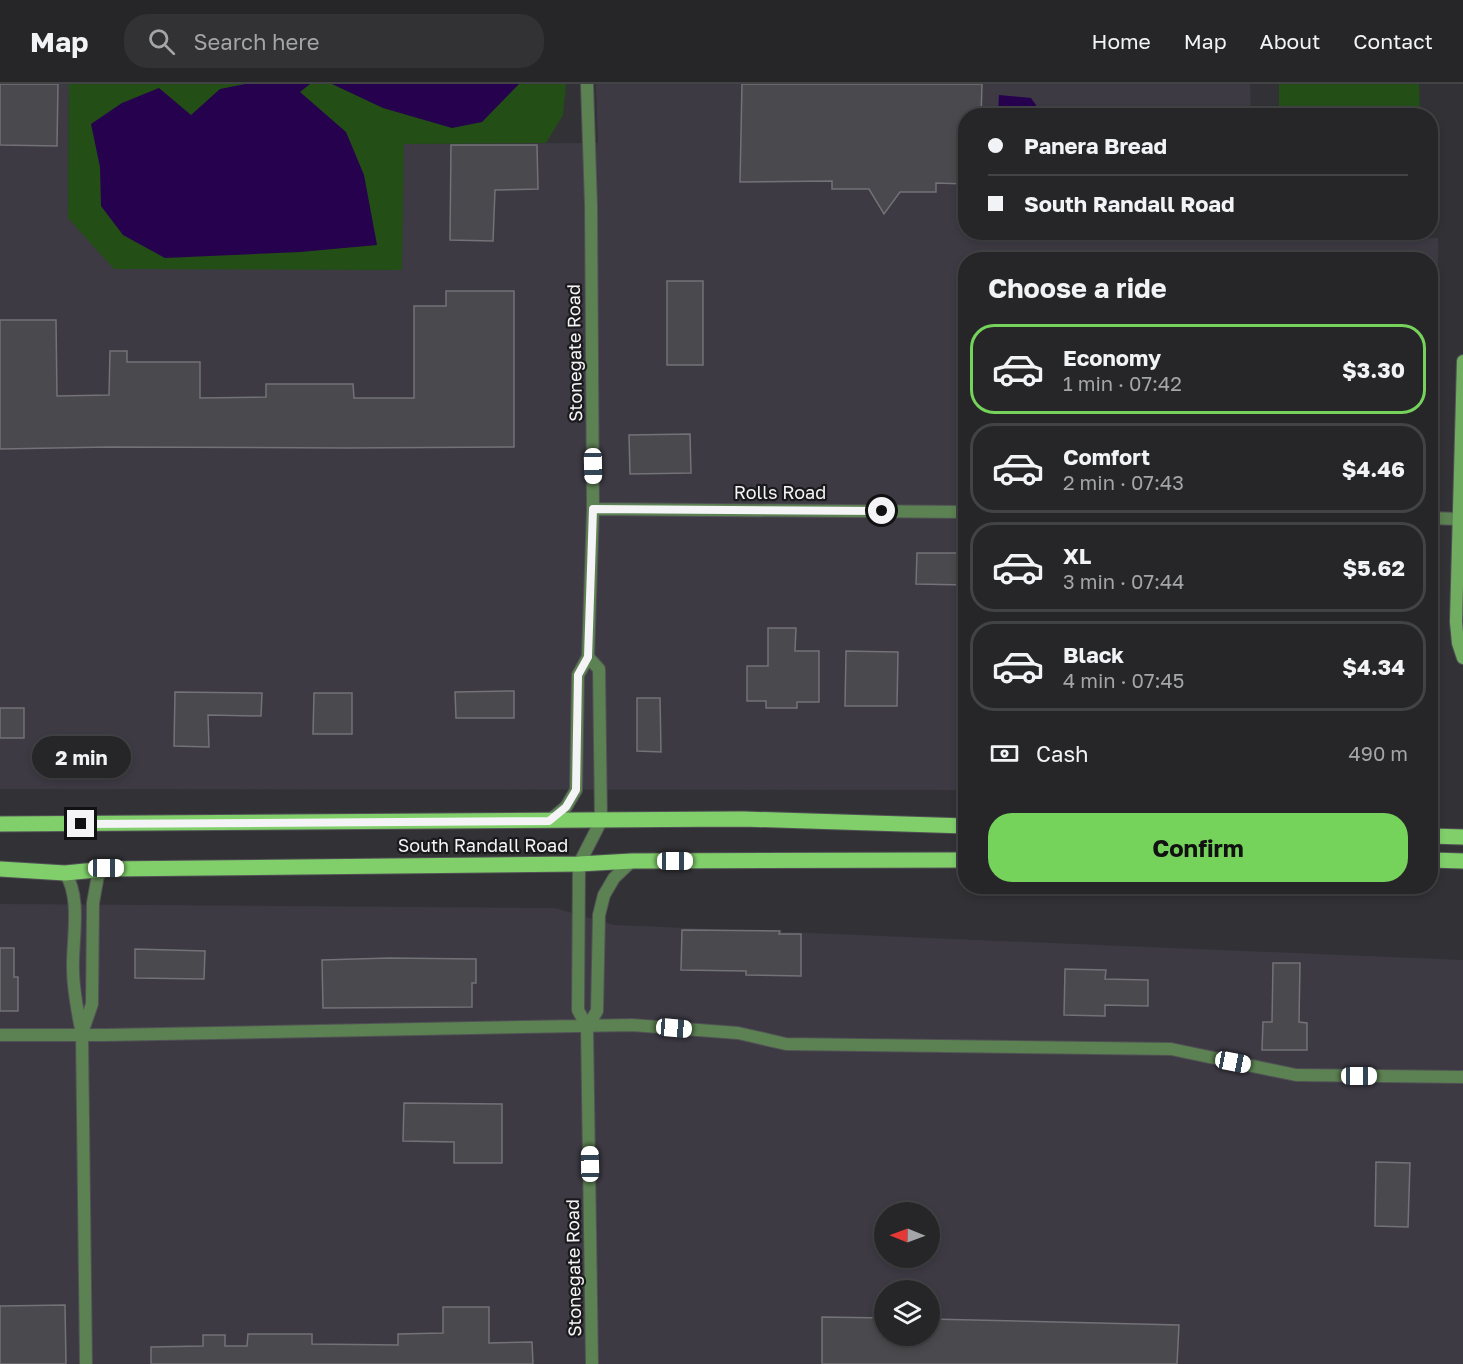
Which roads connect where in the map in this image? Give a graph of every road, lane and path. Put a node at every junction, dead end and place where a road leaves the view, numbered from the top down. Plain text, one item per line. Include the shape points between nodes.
1 (587, 84) edge
2 (1463, 362) edge
3 (593, 509) junction
4 (958, 512) edge
5 (1438, 518) edge
6 (1458, 519) junction
7 (588, 657) junction
8 (1463, 658) edge
9 (549, 821) junction
10 (601, 821) junction
11 (0, 824) edge
12 (958, 826) edge
13 (1438, 836) edge
14 (1463, 837) edge
15 (958, 860) edge
16 (1438, 860) edge
17 (632, 861) junction
18 (1463, 861) edge
19 (579, 864) junction
20 (106, 868) junction
21 (0, 870) edge
22 (65, 873) junction
23 (587, 1027) junction
24 (0, 1035) edge
25 (82, 1035) junction
26 (1463, 1077) edge
27 (86, 1364) edge
28 (592, 1364) edge

1 - 3 street, Stonegate Road
2 - 6 street
3 - 4 street, Rolls Road
3 - 7 street, Stonegate Road
5 - 6 street
6 - 8 street via 1456,622
7 - 9 street, Stonegate Road via 578,675 576,790 566,807
7 - 10 street, Stonegate Road via 599,669
9 - 10 main road, South Randall Road
9 - 11 main road, South Randall Road
10 - 12 main road, South Randall Road via 743,819
10 - 19 street, Stonegate Road
13 - 14 main road
15 - 17 main road, South Randall Road
16 - 18 main road
17 - 19 main road, South Randall Road
17 - 23 street, Stonegate Road via 614,878 604,895 599,915 597,1011
19 - 20 main road, South Randall Road
19 - 23 street, Stonegate Road via 578,1010
20 - 22 main road, South Randall Road
20 - 25 street via 98,875 93,903 92,1004
21 - 22 main road, South Randall Road
22 - 25 street via 74,895 73,971
23 - 25 street
23 - 26 street via 632,1025 738,1033 786,1044 1171,1049 1296,1075
23 - 28 street, Stonegate Road
24 - 25 street
25 - 27 street

